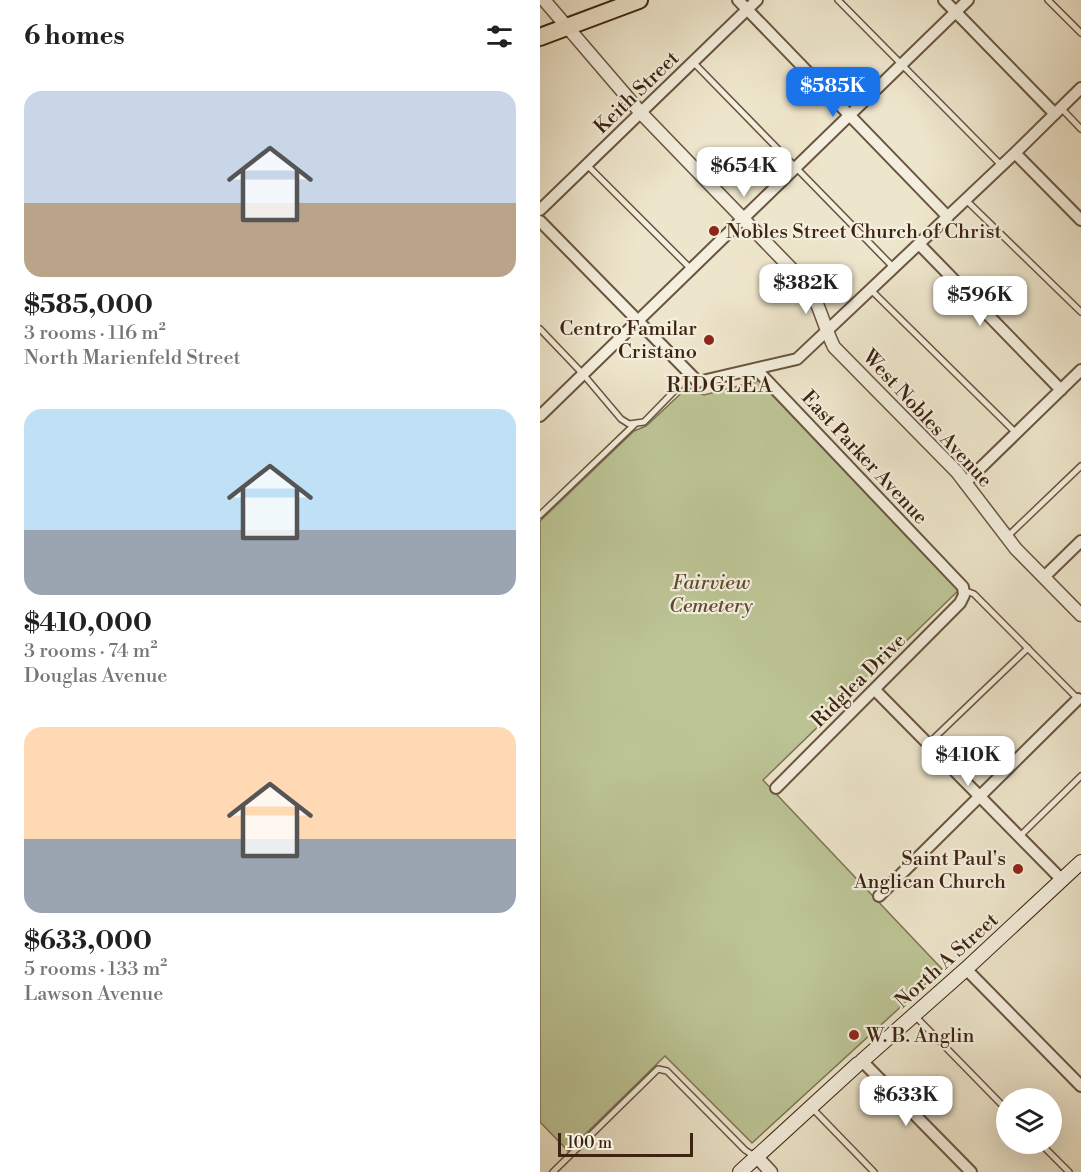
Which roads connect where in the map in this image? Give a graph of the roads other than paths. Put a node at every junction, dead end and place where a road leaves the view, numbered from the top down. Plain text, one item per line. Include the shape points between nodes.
1 (639, 0) edge
2 (738, 0) edge
3 (757, 0) edge
4 (838, 0) edge
5 (944, 0) edge
6 (968, 0) edge
7 (1047, 0) edge
8 (543, 2) edge
9 (747, 9) junction
10 (956, 12) junction
11 (567, 27) junction
12 (1081, 33) edge
13 (540, 37) edge
14 (693, 62) junction
15 (902, 64) junction
16 (1081, 87) edge
17 (1058, 111) junction
18 (641, 113) junction
19 (849, 115) junction
20 (1081, 129) edge
21 (1015, 153) junction
22 (587, 165) junction
23 (1002, 166) junction
24 (796, 167) junction
25 (966, 200) junction
26 (540, 210) edge
27 (948, 217) junction
28 (743, 218) junction
29 (1081, 220) edge
30 (540, 221) edge
31 (919, 244) junction
32 (894, 268) junction
33 (691, 269) junction
34 (871, 290) junction
35 (1081, 312) edge
36 (638, 321) junction
37 (540, 329) edge
38 (826, 332) junction
39 (756, 369) junction
40 (1081, 370) edge
41 (584, 374) junction
42 (694, 379) junction
43 (1061, 390) junction
44 (540, 416) edge
45 (635, 424) junction
46 (1016, 434) junction
47 (1081, 466) edge
48 (965, 483) junction
49 (540, 515) edge
50 (1007, 537) junction
51 (1081, 541) edge
52 (1044, 577) junction
53 (963, 593) junction
54 (1081, 615) edge
55 (1028, 648) junction
56 (875, 690) junction
57 (1080, 700) edge
58 (928, 744) junction
59 (1081, 776) edge
60 (776, 788) dead end
61 (979, 796) junction
62 (1019, 837) junction
63 (1081, 862) edge
64 (1062, 880) junction
65 (879, 896) dead end
66 (966, 969) junction
67 (914, 1015) junction
68 (860, 1063) junction
69 (1081, 1086) edge
70 (996, 1099) edge
71 (811, 1107) junction
72 (1051, 1154) edge
73 (756, 1156) junction
74 (553, 1172) edge
75 (740, 1172) edge
76 (771, 1172) edge
77 (874, 1172) edge
78 (971, 1172) edge
79 (1070, 1172) edge

1 - 11 highway
2 - 9 street
3 - 9 street, Keith Street
4 - 15 lane
5 - 10 street
6 - 10 street
7 - 12 lane
8 - 11 street, West Nobles Avenue
9 - 14 street, Keith Street
9 - 19 street
10 - 15 street
10 - 17 street
11 - 13 highway
11 - 18 street, West Nobles Avenue
14 - 18 street, Keith Street
14 - 24 lane
15 - 19 street
15 - 23 lane
16 - 17 street
17 - 20 lane
17 - 21 street
18 - 22 street, Keith Street
18 - 28 street, West Nobles Avenue
19 - 24 street
19 - 27 street
21 - 23 street
21 - 29 street
22 - 26 street, Keith Street
22 - 33 lane
23 - 25 street
24 - 28 street
24 - 32 lane
25 - 27 street
25 - 35 lane
27 - 31 street
28 - 33 street
28 - 38 street, West Nobles Avenue via 809,287
30 - 36 street
31 - 32 street
31 - 43 street
32 - 34 street
33 - 36 street
34 - 38 street
34 - 46 lane
36 - 41 street
36 - 42 street
37 - 41 lane
38 - 39 street via 797,359
38 - 48 street, West Nobles Avenue via 834,347
39 - 42 street
39 - 53 street, East Parker Avenue via 963,586
40 - 43 street
41 - 44 street
41 - 45 lane via 621,419
42 - 45 lane via 652,415
43 - 46 street
45 - 49 lane
46 - 48 street
47 - 50 lane
48 - 50 street, West Nobles Avenue
50 - 52 street, West Nobles Avenue
51 - 52 street
52 - 54 street, West Nobles Avenue
53 - 55 lane via 974,594
53 - 56 street, Ridglea Drive via 960,603
55 - 57 lane
55 - 58 lane
56 - 58 street
56 - 60 street, Ridglea Drive
57 - 61 street
58 - 61 street
59 - 62 lane
61 - 62 street
61 - 65 street
62 - 64 street
63 - 64 main road, North A Street
64 - 66 main road, North A Street
66 - 67 main road, North A Street
66 - 69 street
67 - 68 main road, North A Street
67 - 70 lane
68 - 71 main road, North A Street
68 - 78 street
71 - 73 main road, North A Street
71 - 77 lane
72 - 79 lane
73 - 74 lane via 745,1150 667,1071 658,1069
73 - 75 main road, North A Street
73 - 76 street

